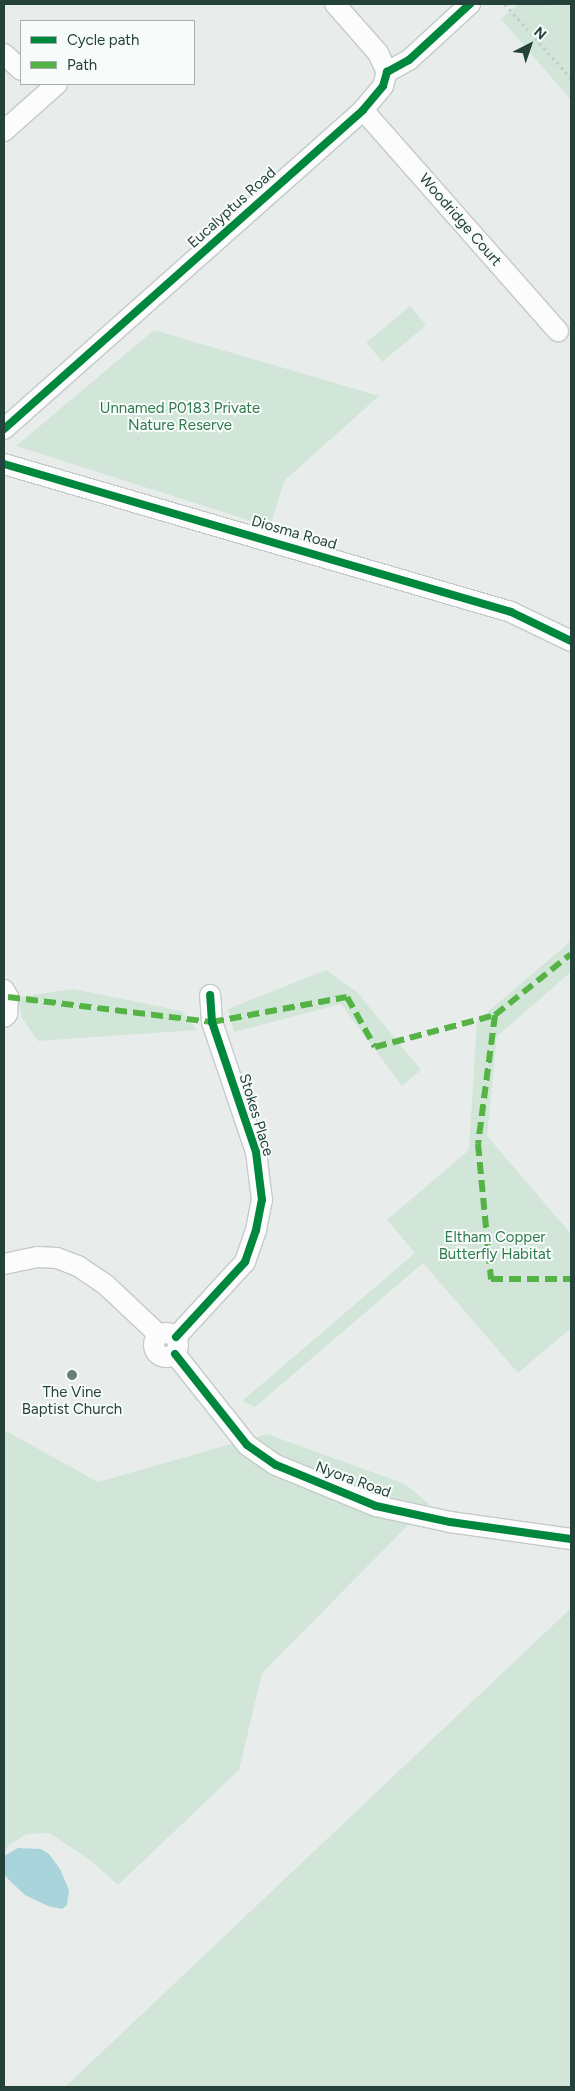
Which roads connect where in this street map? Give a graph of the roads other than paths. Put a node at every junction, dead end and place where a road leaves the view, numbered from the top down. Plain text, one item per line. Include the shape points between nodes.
1 (335, 4) edge
2 (470, 4) edge
3 (4, 54) edge
4 (20, 69) edge
5 (387, 72) junction
6 (47, 87) edge
7 (363, 110) junction
8 (4, 131) edge
9 (558, 331) dead end
10 (4, 429) edge
11 (4, 464) edge
12 (571, 641) edge
13 (4, 990) edge
14 (210, 995) dead end
15 (4, 1017) edge
16 (4, 1264) edge
17 (170, 1342) junction
18 (571, 1539) edge

1 - 5 street via 378,53
2 - 5 street via 409,60
3 - 4 street
5 - 7 street, Eucalyptus Road via 383,86
6 - 8 street
7 - 9 street, Woodridge Court
7 - 10 street, Eucalyptus Road
11 - 12 street, Diosma Road via 511,612
13 - 15 street via 8,997
14 - 17 street, Stokes Place via 212,1022 256,1152 262,1200 245,1262
16 - 17 street, Nyora Road via 37,1257 57,1258 78,1266 99,1280
17 - 18 street, Nyora Road via 247,1444 276,1465 376,1506 450,1522

